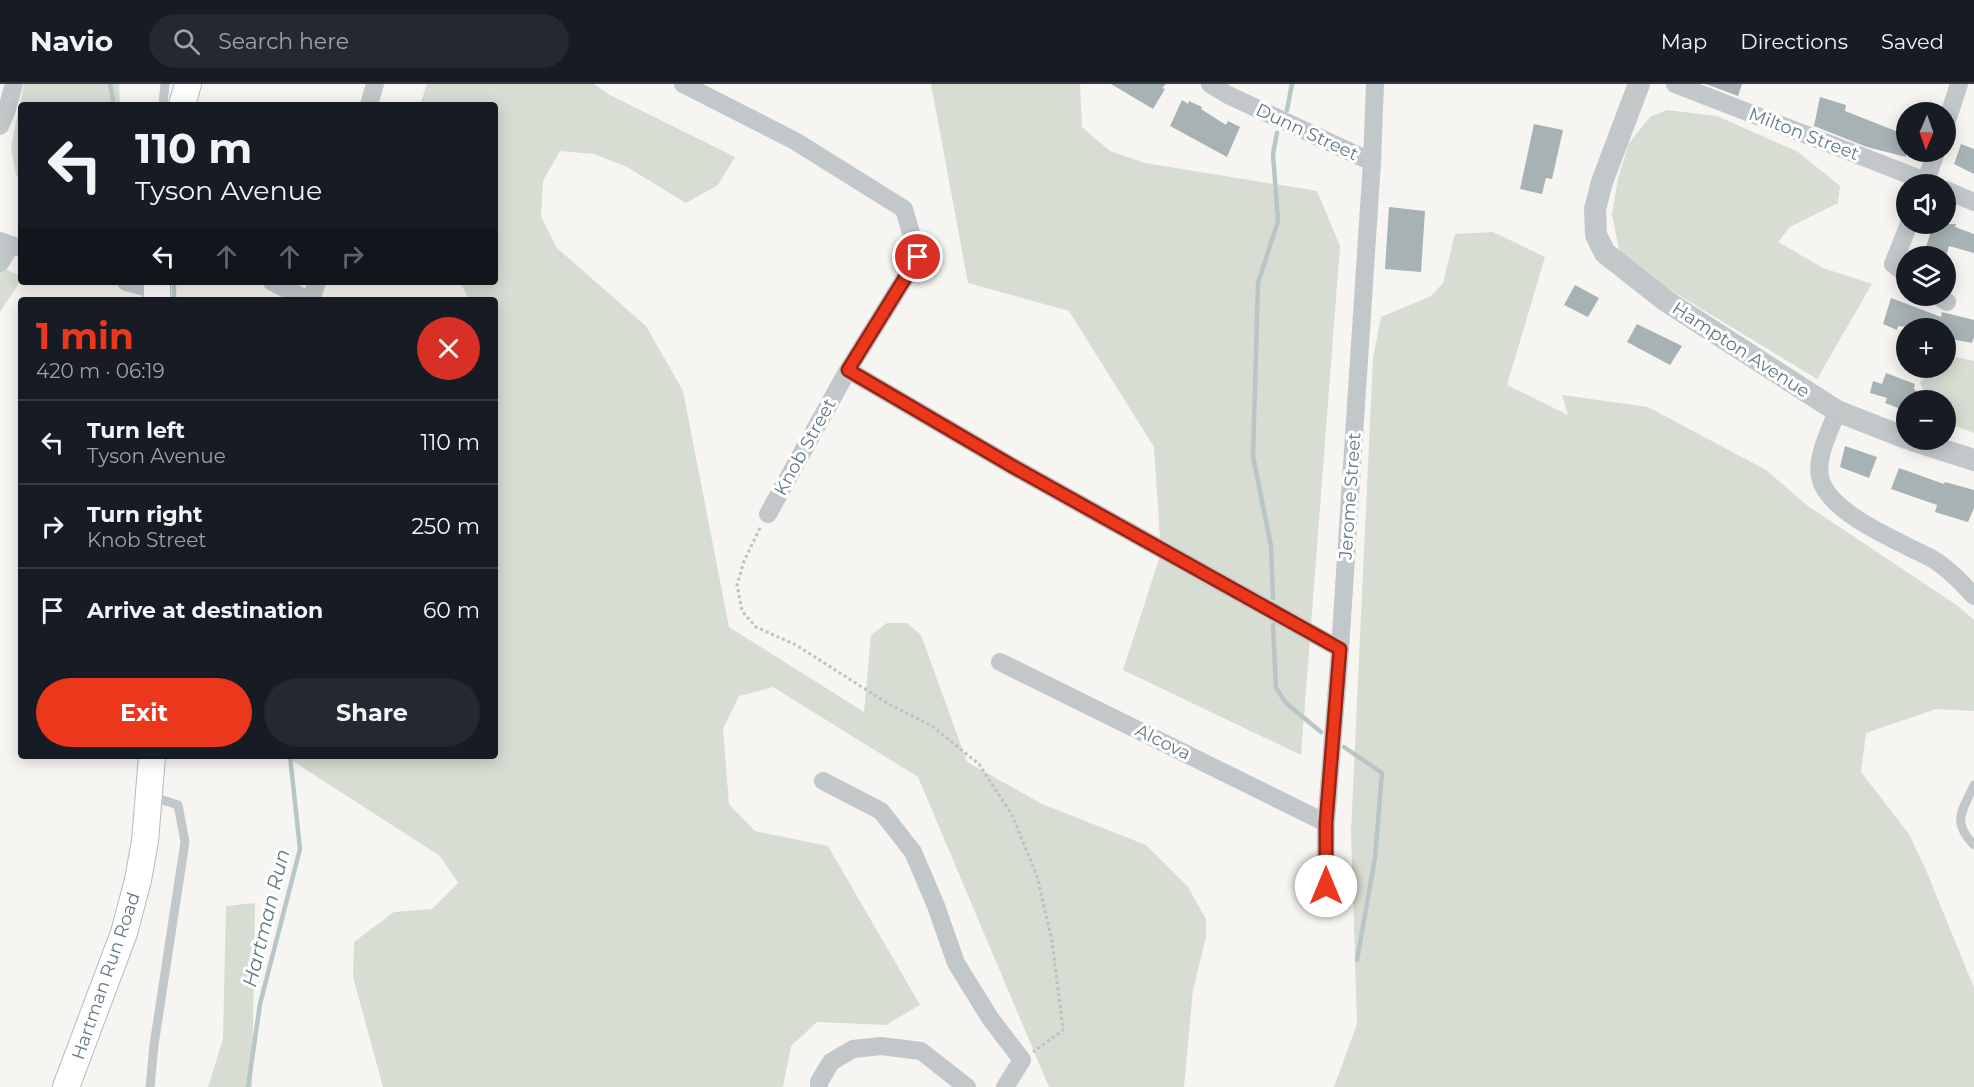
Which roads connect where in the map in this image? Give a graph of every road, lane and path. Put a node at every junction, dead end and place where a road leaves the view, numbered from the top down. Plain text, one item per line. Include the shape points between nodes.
1 (14, 84) edge
2 (165, 84) edge
3 (188, 84) edge
4 (375, 84) edge
5 (683, 84) edge
6 (1210, 84) edge
7 (1375, 84) edge
8 (1639, 84) edge
9 (1674, 84) edge
10 (1959, 84) edge
11 (163, 102) edge
12 (183, 102) edge
13 (370, 102) edge
14 (1953, 102) edge
15 (0, 126) edge
16 (1372, 162) junction
17 (1905, 174) edge
18 (1956, 194) edge
19 (1974, 202) edge
20 (11, 245) edge
21 (0, 263) edge
22 (136, 285) edge
23 (278, 285) edge
24 (157, 291) edge
25 (303, 297) edge
26 (848, 370) junction
27 (1837, 411) junction
28 (1896, 434) edge
29 (1943, 450) edge
30 (1974, 460) edge
31 (768, 514) joint
32 (1974, 596) edge
33 (1340, 649) junction
34 (1000, 662) dead end
35 (152, 759) edge
36 (823, 782) dead end
37 (1974, 785) edge
38 (150, 796) junction
39 (1326, 823) junction
40 (1974, 845) edge
41 (1325, 907) dead end
42 (1022, 1060) junction
43 (66, 1087) edge
44 (150, 1087) edge
45 (819, 1087) edge
46 (967, 1087) edge
47 (1005, 1087) edge

1 - 15 street
2 - 11 lane
3 - 12 main road
4 - 13 street
5 - 26 street, Knob Street via 795,141 904,209 918,257
6 - 16 street, Dunn Street
7 - 16 street, Jerome Street
8 - 27 street, Hampton Avenue via 1595,210 1596,235 1605,253 1666,301
9 - 17 street, Milton Street
10 - 14 street
16 - 33 street, Jerome Street
18 - 19 street
20 - 21 street
22 - 24 street
23 - 25 street
26 - 31 street, Knob Street
26 - 33 street
27 - 28 street, Hampton Avenue
27 - 32 street via 1820,461 1820,478 1827,492 1872,529 1931,558
29 - 30 street
31 - 42 path via 744,561 737,585 742,611 756,627 796,645 887,703 932,726 980,764 1012,815 1037,876 1052,941 1063,1030
33 - 39 street, Jerome Street
34 - 39 street, Alcova
35 - 38 main road, Hartman Run Road
36 - 42 street via 881,811 913,852 956,963
37 - 40 lane via 1960,816 1963,834
38 - 43 main road, Hartman Run Road via 138,880 124,933
38 - 44 lane via 178,805 185,842
39 - 41 street, Jerome Street
42 - 47 street
45 - 46 street via 831,1062 853,1049 881,1046 921,1051

